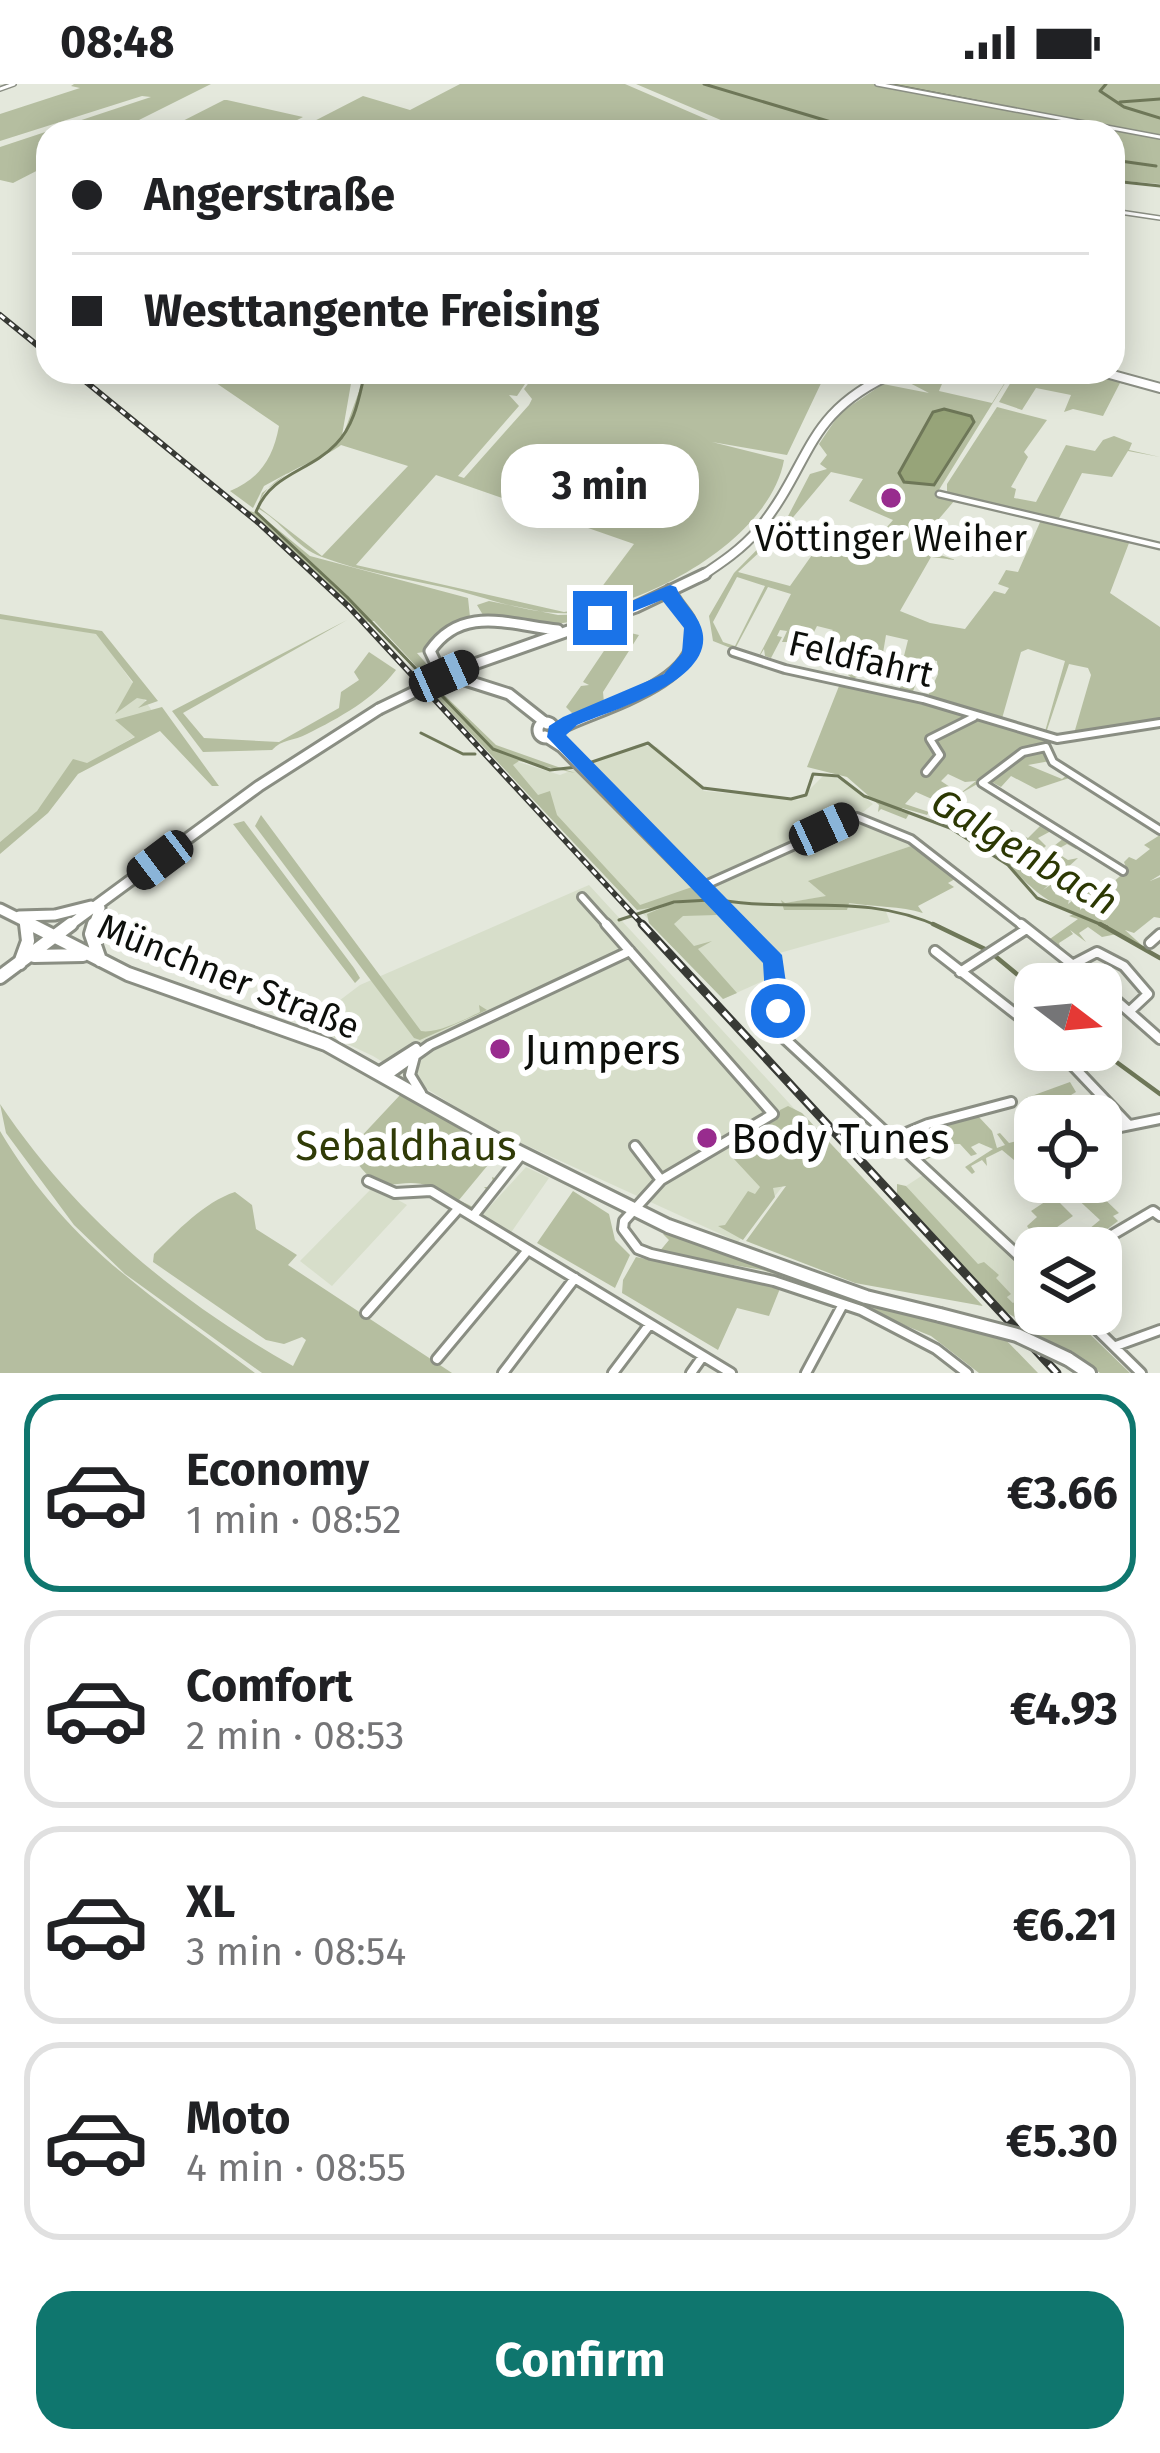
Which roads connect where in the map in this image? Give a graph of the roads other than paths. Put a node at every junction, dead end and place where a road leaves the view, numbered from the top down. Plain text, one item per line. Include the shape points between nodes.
1 (14, 84) edge
2 (878, 84) edge
3 (0, 88) edge
4 (1070, 120) edge
5 (1125, 130) edge
6 (1160, 137) edge
7 (1125, 213) edge
8 (1160, 218) edge
9 (1125, 378) edge
10 (867, 384) edge
11 (1160, 388) edge
12 (939, 494) dead end
13 (1160, 546) edge
14 (670, 590) junction
15 (646, 601) junction
16 (678, 606) junction
17 (530, 626) junction
18 (565, 630) junction
19 (530, 642) junction
20 (733, 652) dead end
21 (977, 716) junction
22 (1160, 723) edge
23 (548, 729) junction
24 (1048, 742) junction
25 (926, 772) dead end
26 (1160, 830) edge
27 (1123, 871) dead end
28 (701, 887) junction
29 (583, 897) dead end
30 (102, 903) junction
31 (0, 909) edge
32 (13, 916) junction
33 (26, 922) junction
34 (1025, 930) junction
35 (1160, 934) edge
36 (55, 938) junction
37 (1150, 943) dead end
38 (630, 951) junction
39 (934, 951) dead end
40 (94, 958) junction
41 (25, 960) junction
42 (1069, 963) edge
43 (1075, 963) edge
44 (1116, 963) edge
45 (1122, 967) edge
46 (960, 972) junction
47 (0, 977) edge
48 (1122, 1003) edge
49 (1131, 1010) junction
50 (1014, 1013) edge
51 (455, 1033) junction
52 (1160, 1039) edge
53 (420, 1050) junction
54 (1078, 1071) edge
55 (384, 1072) junction
56 (423, 1096) junction
57 (1011, 1102) dead end
58 (1160, 1119) edge
59 (1129, 1125) junction
60 (1122, 1126) edge
61 (892, 1139) junction
62 (635, 1146) dead end
63 (522, 1154) junction
64 (661, 1180) junction
65 (368, 1181) dead end
66 (459, 1208) junction
67 (636, 1210) junction
68 (473, 1216) junction
69 (1160, 1216) edge
70 (1122, 1227) edge
71 (528, 1250) junction
72 (1014, 1252) edge
73 (575, 1278) junction
74 (842, 1306) junction
75 (366, 1313) dead end
76 (650, 1324) junction
77 (1160, 1330) edge
78 (1104, 1335) edge
79 (1116, 1346) junction
80 (703, 1356) junction
81 (437, 1359) dead end
82 (503, 1373) edge
83 (614, 1373) edge
84 (691, 1373) edge
85 (731, 1373) edge
86 (806, 1373) edge
87 (967, 1373) edge
88 (1089, 1373) edge
89 (1141, 1373) edge

1 - 3 street
2 - 4 street
5 - 6 street
7 - 8 street
9 - 11 main road
10 - 14 main road via 814,428 763,527 718,565
12 - 13 street
14 - 15 main road
14 - 16 main road
15 - 16 main road
15 - 18 main road
16 - 23 main road via 693,632 685,664 661,683
17 - 18 main road
17 - 19 main road via 538,633
17 - 23 main road via 491,618 460,624 437,638 430,656 446,677 502,690
18 - 19 main road
19 - 30 main road, bridge via 379,709
20 - 21 street, Feldfahrt
21 - 24 street, Feldfahrt
21 - 25 street, Feldfahrt via 930,739 940,755
22 - 24 street, Feldfahrt
23 - 28 main road
24 - 26 street via 1057,764
24 - 27 street via 982,783
28 - 34 street via 857,817 910,839
28 - 61 street via 776,964 783,1036
29 - 38 street
30 - 32 main road via 55,916
30 - 36 main road
30 - 40 main road
31 - 32 main road, Münchner Straße
32 - 33 main road, Münchner Straße
33 - 36 main road, Münchner Straße
33 - 41 main road
34 - 42 street
34 - 46 street
35 - 37 street
36 - 40 main road, Münchner Straße
36 - 41 main road
38 - 51 street, Münchner Straße
38 - 64 street via 773,1114
39 - 46 street
40 - 41 main road
40 - 55 main road, Münchner Straße via 296,1030
41 - 47 main road
43 - 44 street via 1100,952
45 - 49 street via 1148,994
46 - 50 street
48 - 49 street
49 - 52 street
51 - 53 street, Münchner Straße
51 - 55 street, Münchner Straße
53 - 55 street, Münchner Straße
53 - 56 street via 410,1072
54 - 59 street
55 - 56 main road, Münchner Straße
56 - 63 main road, Münchner Straße
57 - 61 street
58 - 59 street
59 - 60 street
61 - 72 street
62 - 64 street
63 - 67 main road, Münchner Straße
63 - 68 street
64 - 67 street
65 - 66 street via 394,1193 428,1190
66 - 68 street
66 - 75 street
67 - 74 street via 627,1233 644,1252 784,1281
67 - 88 main road, Münchner Straße, bridge via 866,1297 1017,1335
68 - 71 street
69 - 70 street via 1153,1210
71 - 73 street
71 - 81 street
73 - 76 street
73 - 82 street
74 - 86 street
74 - 87 street via 929,1343
76 - 80 street
76 - 83 street
77 - 79 street
78 - 79 street
79 - 89 street
80 - 84 street
80 - 85 street

